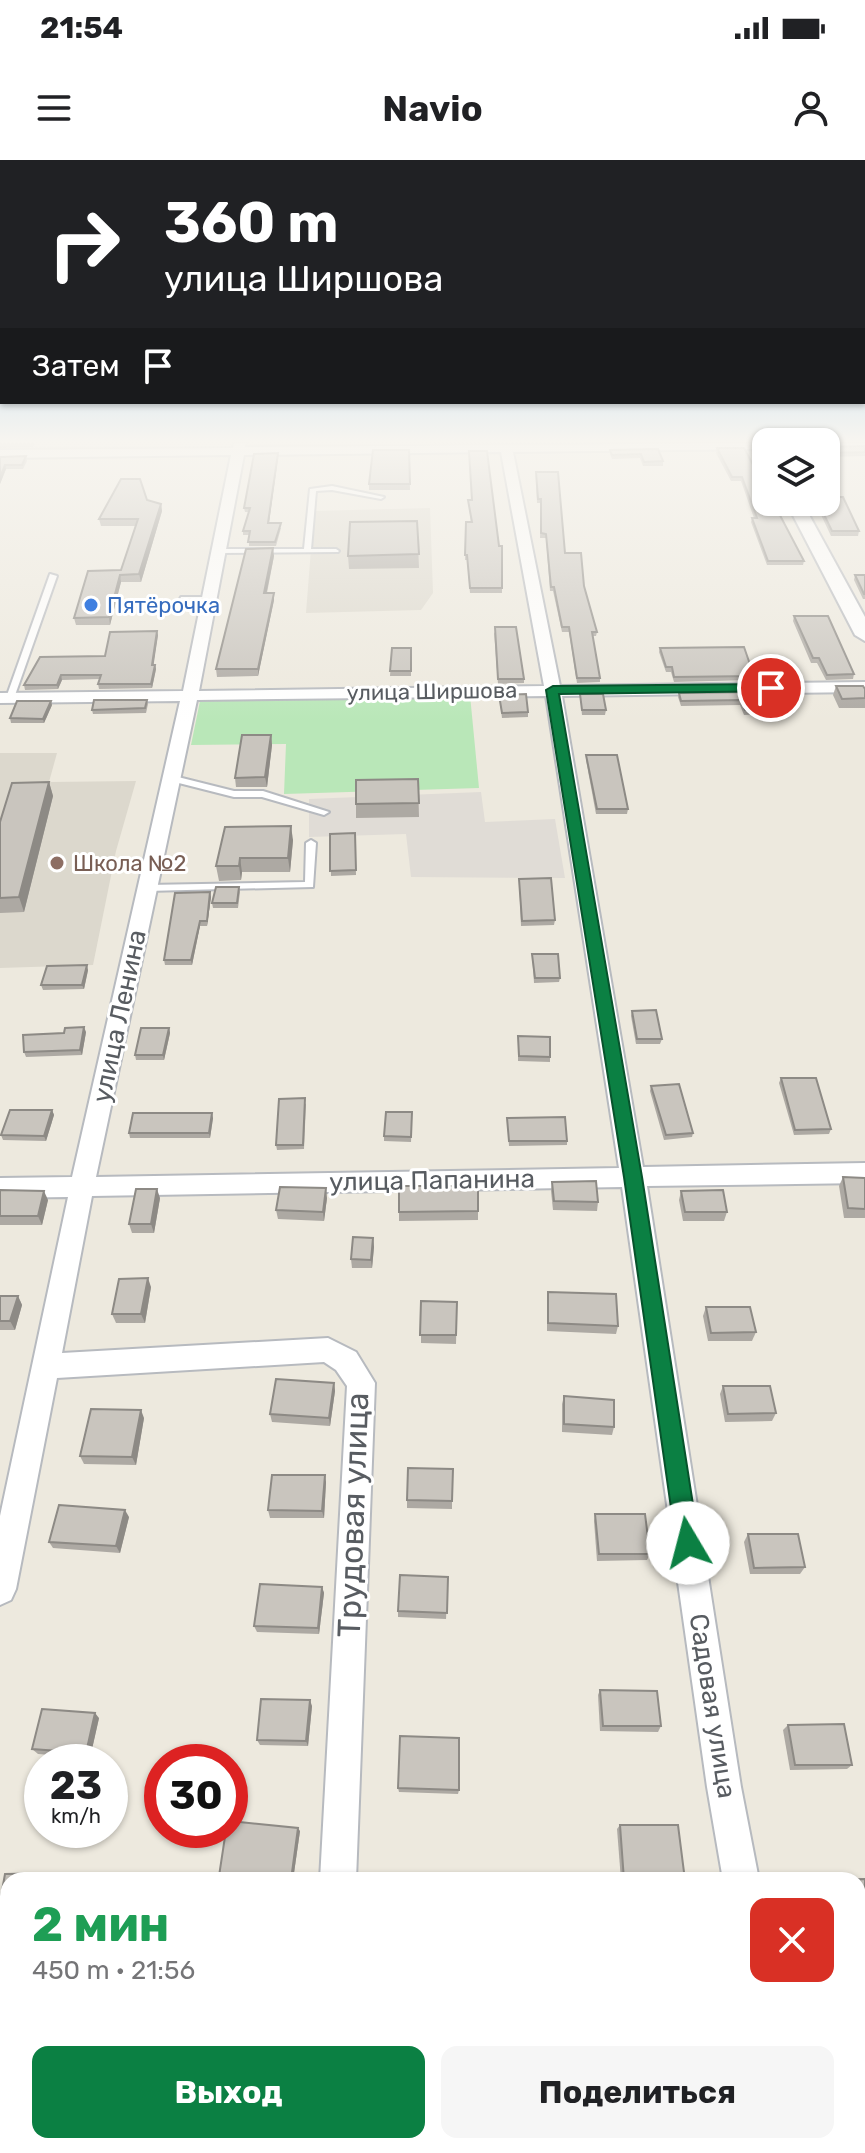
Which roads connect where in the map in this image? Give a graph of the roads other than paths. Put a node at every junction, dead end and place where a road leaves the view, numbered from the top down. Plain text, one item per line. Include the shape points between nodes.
1 (221, 536) edge
2 (308, 536) edge
3 (523, 536) edge
4 (812, 536) edge
5 (218, 551) junction
6 (307, 551) junction
7 (336, 551) dead end
8 (53, 576) dead end
9 (184, 599) dead end
10 (208, 599) junction
11 (865, 635) edge
12 (865, 687) edge
13 (553, 690) junction
14 (190, 694) junction
15 (5, 698) edge
16 (170, 778) junction
17 (324, 812) dead end
18 (311, 843) dead end
19 (147, 888) junction
20 (865, 1173) edge
21 (633, 1177) junction
22 (82, 1187) junction
23 (0, 1188) edge
24 (46, 1366) junction
25 (0, 1589) edge
26 (338, 1872) edge
27 (740, 1872) edge

1 - 5 street, улица Ленина
2 - 6 lane
3 - 13 street, Садовая улица
4 - 11 street
5 - 6 lane
5 - 10 street, улица Ленина
6 - 7 lane
8 - 15 lane
9 - 10 lane
10 - 14 street, улица Ленина
12 - 13 street, улица Ширшова
13 - 14 street, улица Ширшова
13 - 21 street, Садовая улица
14 - 15 street, улица Ширшова
14 - 16 street, улица Ленина
16 - 17 lane via 234,794 263,794
16 - 19 street, улица Ленина
18 - 19 lane via 310,885
19 - 22 street, улица Ленина
20 - 21 street, улица Папанина
21 - 22 street, улица Папанина
21 - 27 street, Садовая улица
22 - 23 street, улица Папанина
22 - 24 street, улица Ленина
24 - 25 street, улица Ленина
24 - 26 street, Трудовая улица via 328,1350 346,1361 361,1383

